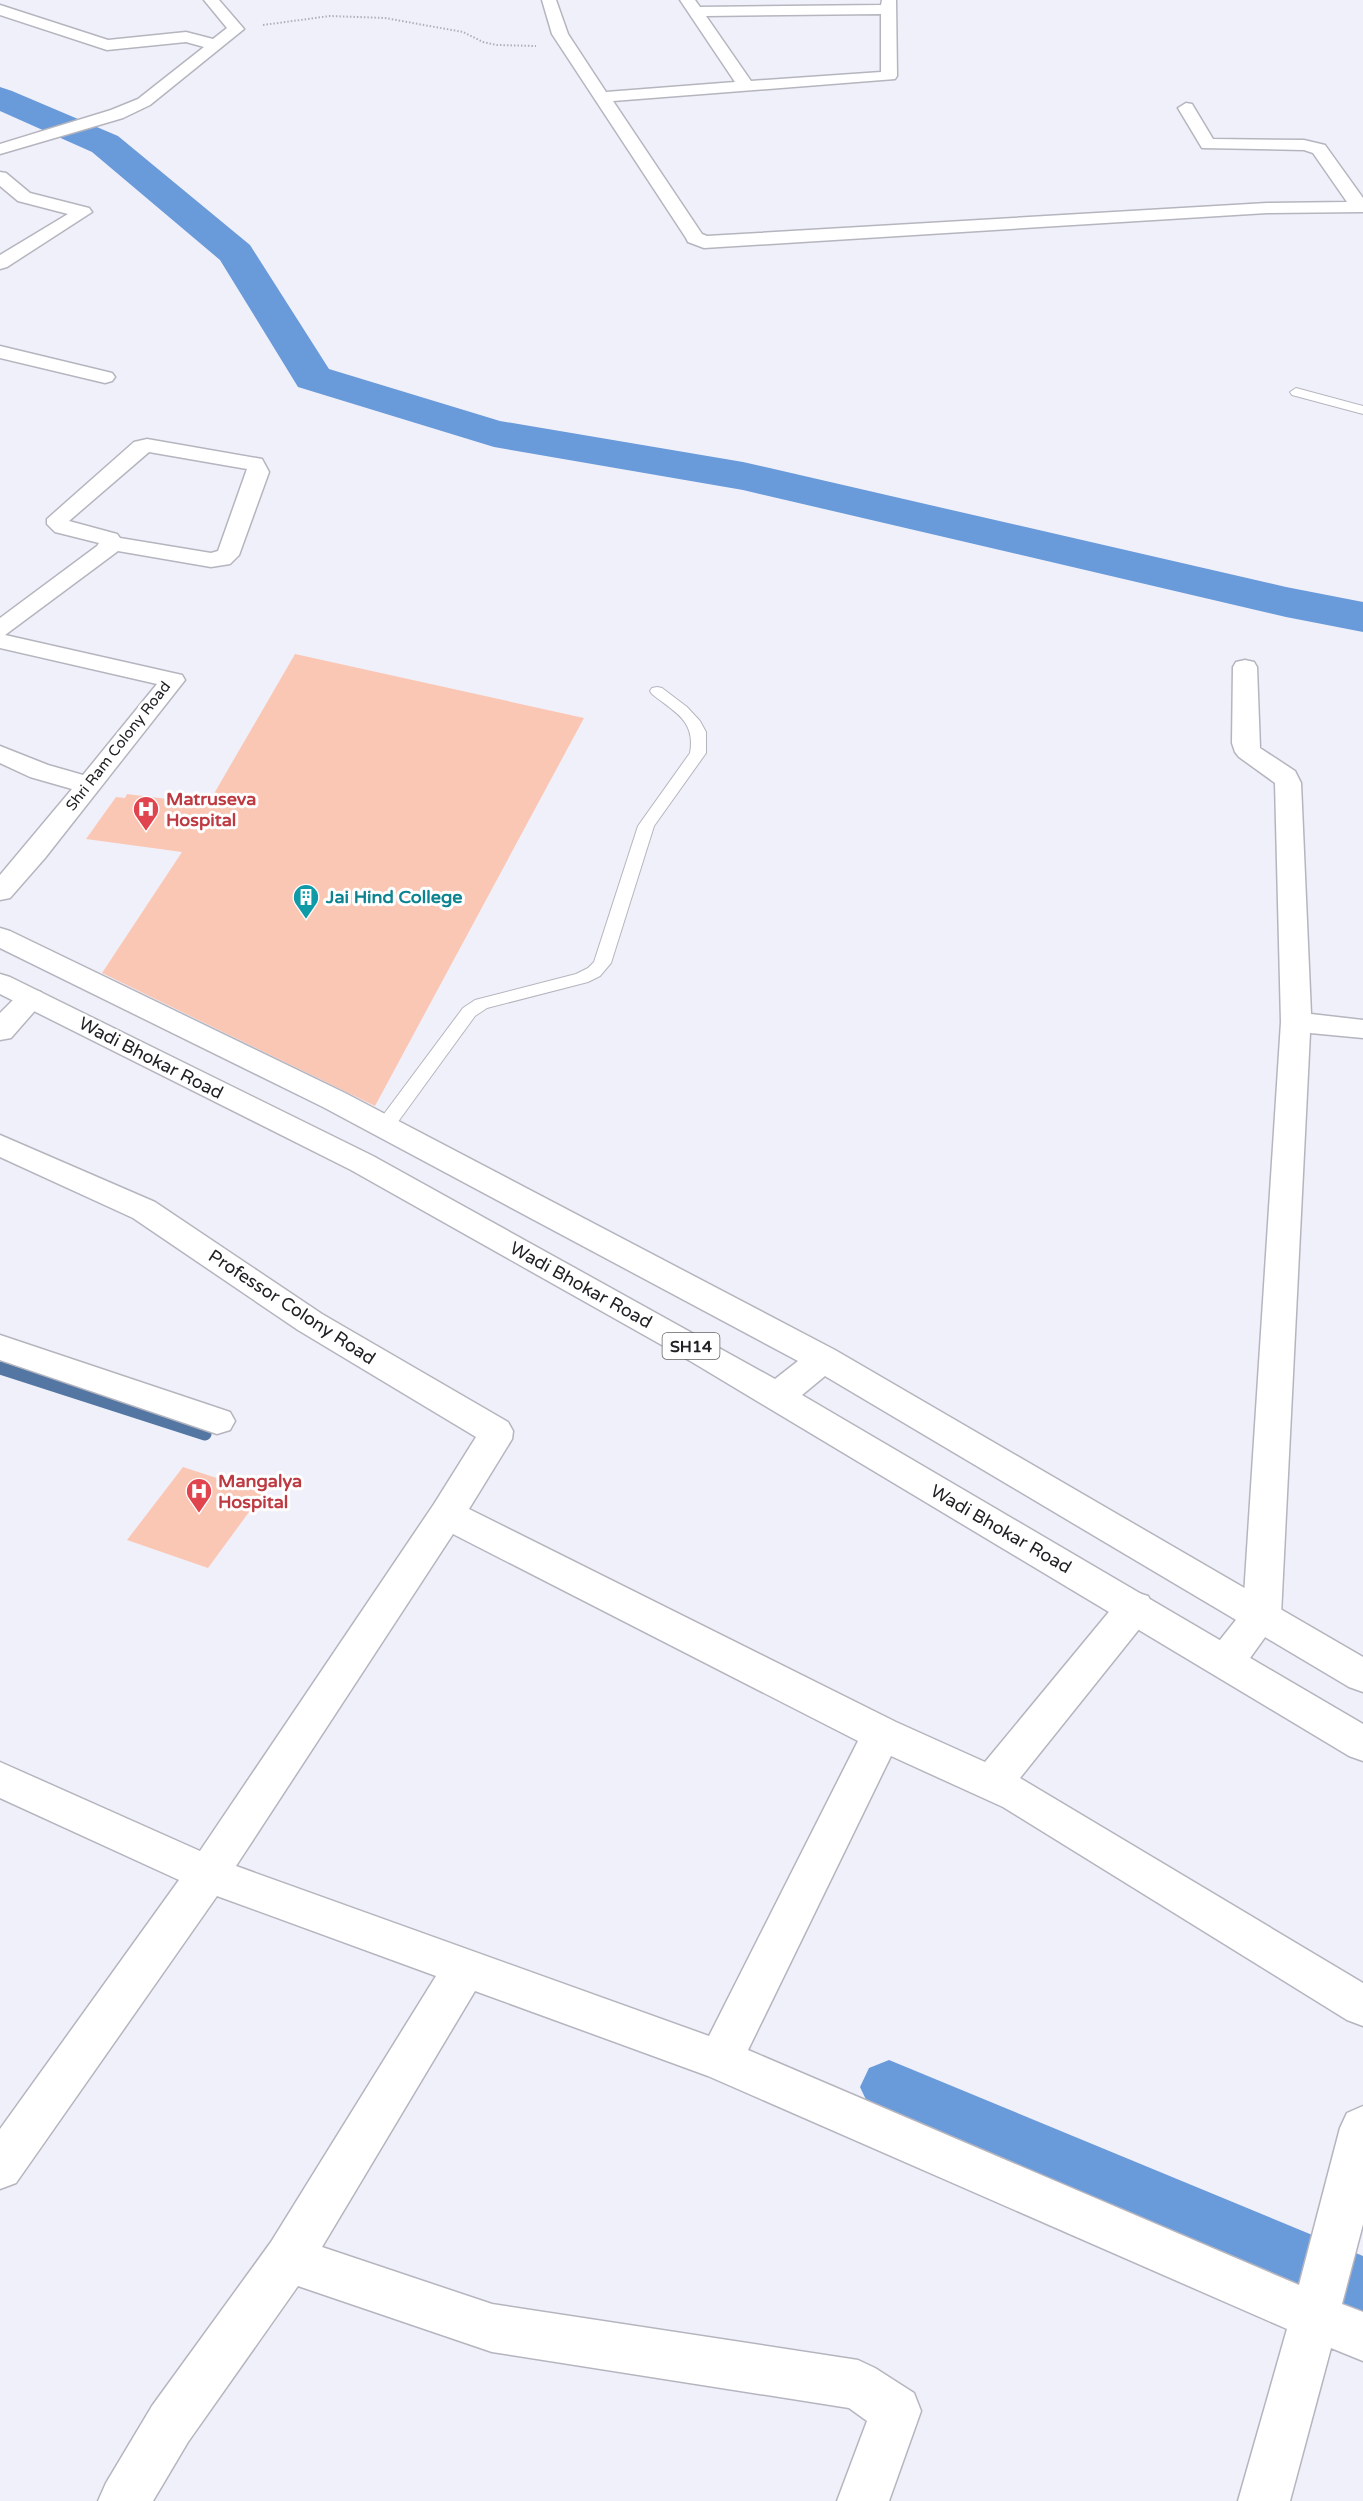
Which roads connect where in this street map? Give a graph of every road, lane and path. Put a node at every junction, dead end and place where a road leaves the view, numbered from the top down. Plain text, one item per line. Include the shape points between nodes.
1 (211, 0) edge
2 (549, 0) edge
3 (889, 4) edge
4 (691, 6) edge
5 (0, 10) edge
6 (236, 29) junction
7 (216, 45) junction
8 (567, 45) junction
9 (746, 86) junction
10 (602, 97) junction
11 (1186, 108) dead end
12 (0, 149) edge
13 (0, 177) edge
14 (1362, 209) edge
15 (0, 263) edge
16 (1, 353) edge
17 (105, 377) dead end
18 (1296, 392) dead end
19 (1363, 410) edge
20 (110, 543) junction
21 (0, 629) edge
22 (0, 641) edge
23 (1245, 667) dead end
24 (657, 691) dead end
25 (0, 754) edge
26 (88, 786) junction
27 (0, 892) edge
28 (0, 937) edge
29 (0, 983) edge
30 (31, 998) junction
31 (1296, 1022) junction
32 (1363, 1029) edge
33 (0, 1030) edge
34 (385, 1126) junction
35 (0, 1145) edge
36 (0, 1347) edge
37 (823, 1359) junction
38 (777, 1397) junction
39 (217, 1421) dead end
40 (447, 1514) junction
41 (1135, 1607) junction
42 (1262, 1615) junction
43 (1226, 1661) junction
44 (1363, 1676) edge
45 (882, 1734) junction
46 (1363, 1744) edge
47 (0, 1779) edge
48 (992, 1783) junction
49 (208, 1874) junction
50 (465, 1968) junction
51 (1363, 2006) edge
52 (720, 2060) junction
53 (1363, 2128) edge
54 (0, 2166) edge
55 (288, 2259) junction
56 (1322, 2286) junction
57 (1363, 2337) edge
58 (124, 2501) edge
59 (863, 2501) edge
60 (1264, 2501) edge

1 - 6 street
2 - 8 street
3 - 4 street
3 - 9 street via 889,76
4 - 9 street
5 - 7 street via 107,45 186,37
6 - 7 street
6 - 8 path via 341,15 397,19 452,30 497,45
7 - 12 street via 144,102 117,114
8 - 10 street
9 - 10 street
10 - 14 street via 695,238 704,242 1267,208
11 - 14 street via 1208,144 1304,145 1319,149
13 - 15 street via 24,197 83,213
16 - 17 street
18 - 19 lane
20 - 20 street via 222,559 228,555 257,467 155,445 142,447 58,519 63,527 109,539
20 - 21 street via 107,550
22 - 26 street, Shri Ram Colony Road via 173,680
23 - 31 street via 1248,752 1286,777 1288,783
24 - 34 lane via 692,720 700,731 701,741 698,753 646,826 602,963 582,978 481,1004 470,1012
25 - 26 street, Shri Ram Colony Road
26 - 27 street, Shri Ram Colony Road
28 - 34 street, SH14
29 - 30 street, Wadi Bhokar Road / SH14
30 - 33 street
30 - 38 street, Wadi Bhokar Road / SH14 via 362,1163
31 - 32 street
31 - 42 street
34 - 37 street, SH14
35 - 40 street, Professor Colony Road via 144,1210 310,1322 495,1431
36 - 39 street
37 - 38 street
37 - 42 street, SH14
38 - 41 street, Wadi Bhokar Road / SH14
40 - 45 street
40 - 49 street
41 - 43 street, Wadi Bhokar Road / SH14
41 - 48 street
42 - 43 street
42 - 44 street, SH14
43 - 46 street, Wadi Bhokar Road / SH14
45 - 48 street
45 - 52 street
47 - 49 street
48 - 51 street
49 - 50 street
49 - 54 street
50 - 52 street
50 - 55 street
52 - 56 street
53 - 56 street
55 - 58 street via 170,2424
55 - 59 street via 492,2328 858,2385 896,2411
56 - 57 street
56 - 60 street

